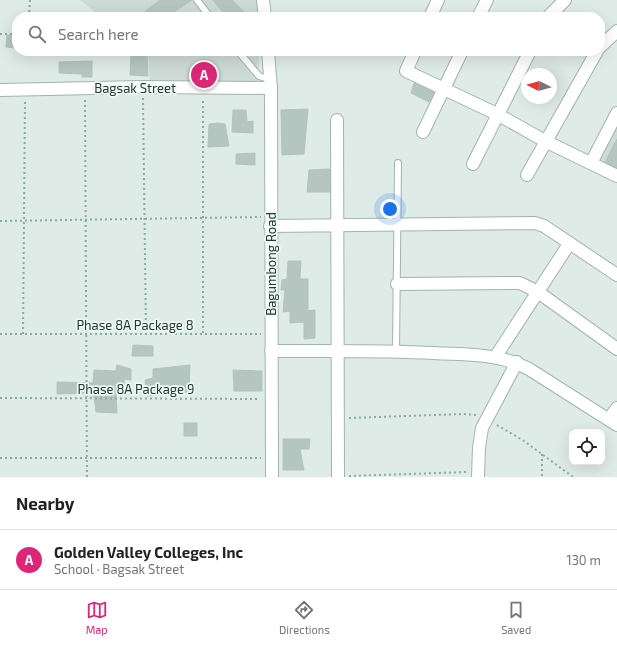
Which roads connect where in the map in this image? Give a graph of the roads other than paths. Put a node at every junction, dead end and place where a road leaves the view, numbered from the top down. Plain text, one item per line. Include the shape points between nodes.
1 (196, 0) edge
2 (263, 0) edge
3 (438, 0) edge
4 (487, 0) edge
5 (565, 0) edge
6 (206, 12) edge
7 (264, 12) edge
8 (432, 12) edge
9 (481, 12) edge
10 (553, 12) edge
11 (617, 31) edge
12 (605, 42) edge
13 (242, 56) edge
14 (268, 56) edge
15 (413, 56) edge
16 (460, 56) edge
17 (527, 56) edge
18 (594, 56) edge
19 (271, 84) junction
20 (0, 90) edge
21 (443, 90) junction
22 (617, 113) edge
23 (497, 114) junction
24 (337, 120) dead end
25 (423, 132) dead end
26 (545, 141) junction
27 (398, 162) dead end
28 (591, 163) junction
29 (473, 164) dead end
30 (527, 175) dead end
31 (617, 176) edge
32 (270, 221) junction
33 (338, 224) junction
34 (397, 224) junction
35 (569, 244) junction
36 (617, 275) edge
37 (397, 284) junction
38 (538, 292) junction
39 (617, 350) edge
40 (271, 351) junction
41 (396, 351) junction
42 (338, 352) junction
43 (496, 356) junction
44 (517, 362) junction
45 (617, 408) edge
46 (613, 422) edge
47 (478, 474) edge
48 (338, 476) edge
49 (272, 477) edge

1 - 6 lane
2 - 7 street
3 - 8 street
4 - 9 street
5 - 10 street
11 - 12 street
13 - 19 lane via 259,76
14 - 19 street, Bagumbong Road
15 - 21 street via 406,71
16 - 21 street
17 - 23 street
18 - 26 street
19 - 20 street, Bagsak Street via 203,88
19 - 32 street, Bagumbong Road
21 - 23 street
21 - 25 street
22 - 28 street
23 - 26 street
23 - 29 street
24 - 33 street
26 - 28 street
26 - 30 street
27 - 34 lane
28 - 31 street
32 - 33 street
32 - 40 street, Bagumbong Road
33 - 34 street
33 - 42 street
34 - 35 street via 535,223 544,226
34 - 37 lane
35 - 36 street
35 - 38 street
37 - 38 street via 520,283
37 - 41 lane
38 - 39 street
38 - 43 street
40 - 42 street
40 - 49 street, Bagumbong Road
41 - 42 street
41 - 43 street
42 - 48 street
43 - 44 street
44 - 46 street
44 - 47 street via 485,418 480,437
45 - 46 street

